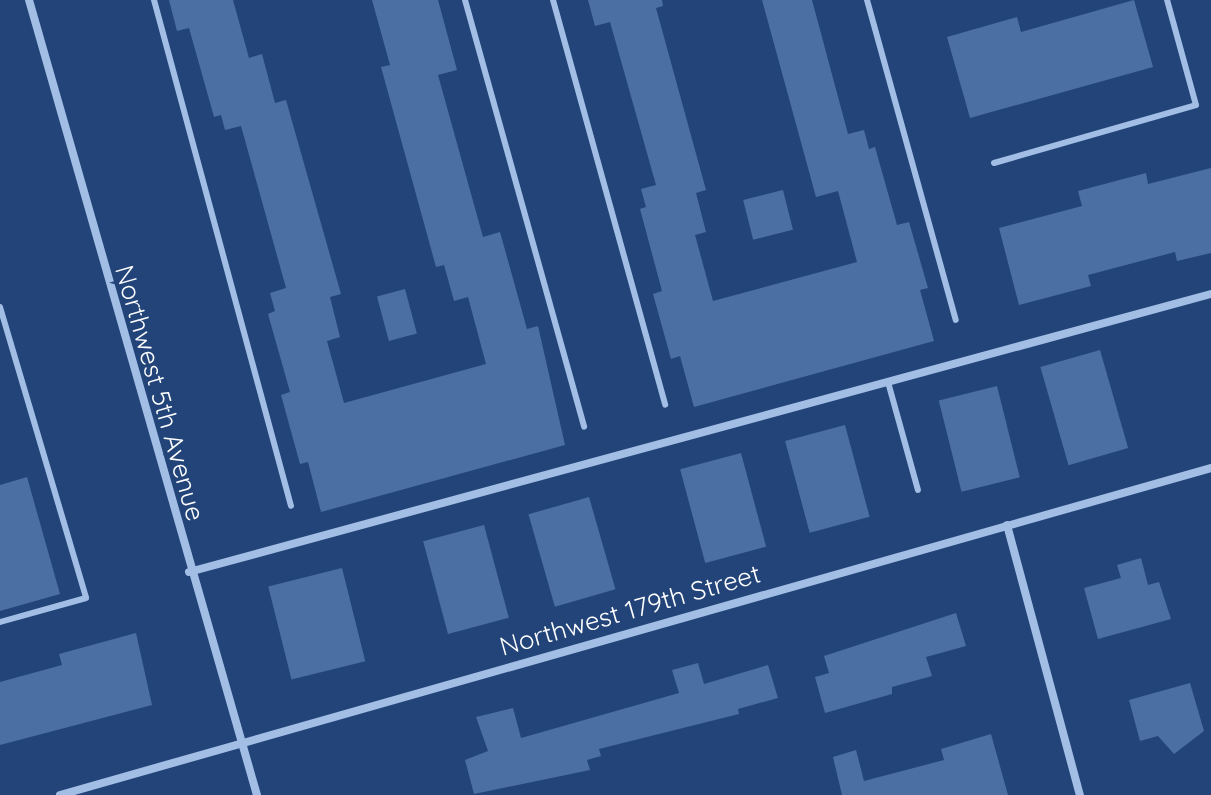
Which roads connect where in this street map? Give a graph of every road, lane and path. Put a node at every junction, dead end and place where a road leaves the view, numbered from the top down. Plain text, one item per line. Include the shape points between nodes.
1 (29, 0) edge
2 (154, 0) edge
3 (465, 0) edge
4 (553, 0) edge
5 (867, 0) edge
6 (1167, 0) edge
7 (994, 163) dead end
8 (1211, 294) edge
9 (0, 307) edge
10 (956, 320) dead end
11 (888, 382) junction
12 (665, 405) dead end
13 (584, 427) dead end
14 (1211, 468) edge
15 (918, 490) dead end
16 (291, 506) dead end
17 (1007, 525) junction
18 (189, 572) junction
19 (0, 622) edge
20 (241, 740) junction
21 (60, 795) edge
22 (257, 795) edge
23 (1080, 795) edge

1 - 18 street, Northwest 5th Avenue
2 - 16 lane
3 - 13 lane
4 - 12 lane
5 - 10 lane
6 - 7 lane via 1196,105
8 - 11 street
9 - 19 lane via 86,598
11 - 15 lane
11 - 18 street
14 - 17 street, Northwest 179th Street
17 - 20 street, Northwest 179th Street
17 - 23 street
18 - 20 street, Northwest 5th Avenue
20 - 21 street, Northwest 179th Street
20 - 22 street, Northwest 5th Avenue

